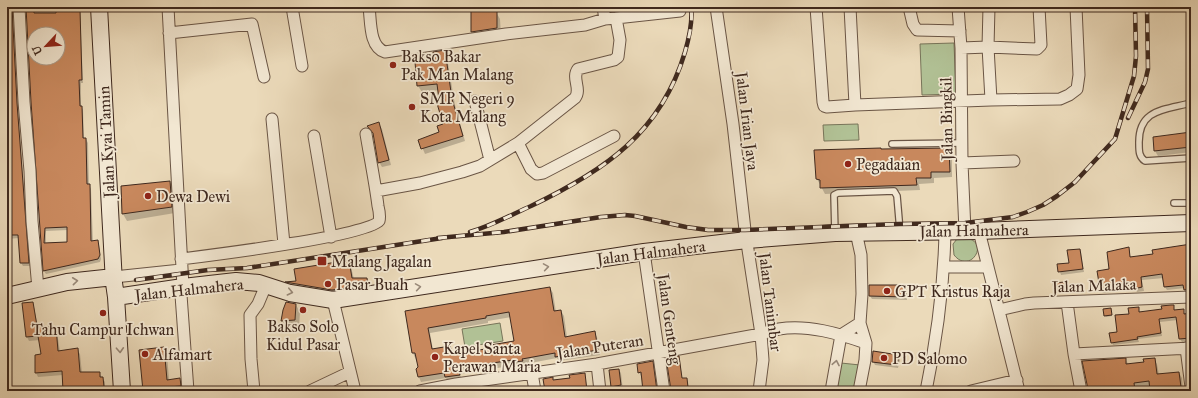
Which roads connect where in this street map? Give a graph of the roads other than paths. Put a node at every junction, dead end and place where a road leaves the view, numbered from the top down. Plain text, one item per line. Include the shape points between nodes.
1 (19, 7) edge
2 (99, 7) edge
3 (168, 7) edge
4 (292, 7) edge
5 (369, 7) edge
6 (603, 7) edge
7 (716, 7) edge
8 (816, 7) edge
9 (850, 7) edge
10 (909, 7) edge
11 (958, 7) edge
12 (989, 7) edge
13 (1039, 7) edge
14 (1076, 7) edge
15 (680, 11) dead end
16 (616, 18) junction
17 (605, 19) junction
18 (960, 31) junction
19 (169, 33) junction
20 (988, 47) junction
21 (961, 48) junction
22 (302, 66) dead end
23 (264, 77) dead end
24 (962, 100) junction
25 (991, 100) junction
26 (474, 101) dead end
27 (1191, 103) edge
28 (855, 105) junction
29 (272, 119) dead end
30 (366, 134) dead end
31 (314, 136) dead end
32 (614, 136) dead end
33 (518, 143) junction
34 (962, 143) junction
35 (892, 144) dead end
36 (1191, 158) edge
37 (490, 160) junction
38 (1014, 161) dead end
39 (962, 163) junction
40 (376, 191) junction
41 (1174, 203) dead end
42 (1191, 203) edge
43 (1191, 223) edge
44 (972, 231) junction
45 (856, 232) junction
46 (900, 232) junction
47 (945, 232) junction
48 (835, 233) junction
49 (331, 236) junction
50 (747, 240) junction
51 (284, 244) junction
52 (644, 252) junction
53 (181, 265) junction
54 (945, 267) junction
55 (988, 267) junction
56 (114, 277) junction
57 (266, 285) junction
58 (183, 288) junction
59 (38, 289) junction
60 (7, 296) edge
61 (1191, 297) edge
62 (116, 298) junction
63 (333, 300) junction
64 (1067, 302) junction
65 (999, 310) junction
66 (860, 323) junction
67 (761, 334) junction
68 (841, 335) junction
69 (866, 342) junction
70 (1188, 348) edge
71 (658, 353) junction
72 (1074, 354) junction
73 (597, 364) junction
74 (350, 372) junction
75 (532, 373) junction
76 (1018, 386) edge
77 (1191, 386) edge
78 (456, 387) edge
79 (122, 391) edge
80 (188, 391) edge
81 (254, 391) edge
82 (310, 391) edge
83 (355, 391) edge
84 (420, 391) edge
85 (534, 391) edge
86 (600, 391) edge
87 (664, 391) edge
88 (759, 391) edge
89 (831, 391) edge
90 (859, 391) edge
91 (926, 391) edge
92 (971, 391) edge
93 (1081, 391) edge

1 - 59 street
2 - 56 street, Jalan Kyai Tamin
3 - 19 street
4 - 22 street
5 - 17 street via 375,44 385,52 585,25
6 - 17 street
7 - 50 street, Jalan Irian Jaya
8 - 28 street via 823,104 827,107
9 - 28 street
10 - 18 street via 917,30
11 - 18 street, Jalan Bingkil
12 - 20 street
13 - 20 street via 1040,47
14 - 25 street via 1079,75 1077,89 1060,99
15 - 16 street
16 - 17 street
16 - 33 street via 620,40 618,57 578,69 578,94 575,98
18 - 21 street, Jalan Bingkil
19 - 23 street via 252,24
19 - 53 street
20 - 21 street
20 - 25 street
21 - 24 street, Jalan Bingkil
24 - 25 street
24 - 28 street
24 - 34 street, Jalan Bingkil
26 - 37 street
27 - 36 lane via 1154,112 1146,118 1139,135 1140,156 1145,161
29 - 51 street
30 - 40 street
31 - 49 street
32 - 33 street via 537,174 531,169
33 - 37 street
34 - 35 lane
34 - 39 street, Jalan Bingkil
37 - 40 street via 462,172
38 - 39 street
39 - 44 street, Jalan Bingkil
40 - 49 street via 380,220 376,225
41 - 42 lane
43 - 44 street, Jalan Halmahera
44 - 47 street, Jalan Halmahera
44 - 55 street, Jalan Bingkil
45 - 46 street, Jalan Halmahera
45 - 48 street, Jalan Halmahera
45 - 66 street via 861,263
46 - 47 street, Jalan Halmahera
46 - 48 lane via 897,196 894,191 835,193
47 - 54 street
48 - 50 street, Jalan Halmahera
49 - 51 street
50 - 52 street, Jalan Halmahera
50 - 67 street, Jalan Tanimbar
51 - 53 street
63 -> 52 street, Jalan Halmahera
52 - 71 street, Jalan Genteng
53 - 56 street
53 - 58 street
54 - 55 street
54 - 91 street
55 - 65 street, Jalan Bingkil
59 -> 56 street via 67,282
56 - 62 street, Jalan Kyai Tamin
57 - 58 street, Jalan Halmahera via 236,281
57 -> 63 street, Jalan Halmahera
57 - 81 street via 250,315
58 - 62 street, Jalan Halmahera
58 - 80 street via 181,295
59 - 60 street
61 - 64 street, Jalan Malaka
62 -> 79 street, Jalan Kyai Tamin
63 - 74 street
64 - 65 street, Jalan Malaka via 1025,304
64 - 72 street
65 - 76 street, Jalan Bingkil
66 - 68 street
66 - 69 street
67 - 68 street, Jalan Puteran via 798,328
67 - 71 street, Jalan Puteran
67 - 88 street, Jalan Tanimbar
68 - 69 street, Jalan Puteran
89 -> 68 street
69 - 90 street
70 - 72 street
70 - 77 street
71 - 73 street, Jalan Puteran
71 - 87 street, Jalan Genteng
72 - 93 street
73 - 75 street, Jalan Puteran
73 - 86 street
74 - 82 street
74 - 83 street
75 - 78 street, Jalan Puteran
75 - 85 street
76 - 92 street
78 - 84 street, Jalan Puteran

